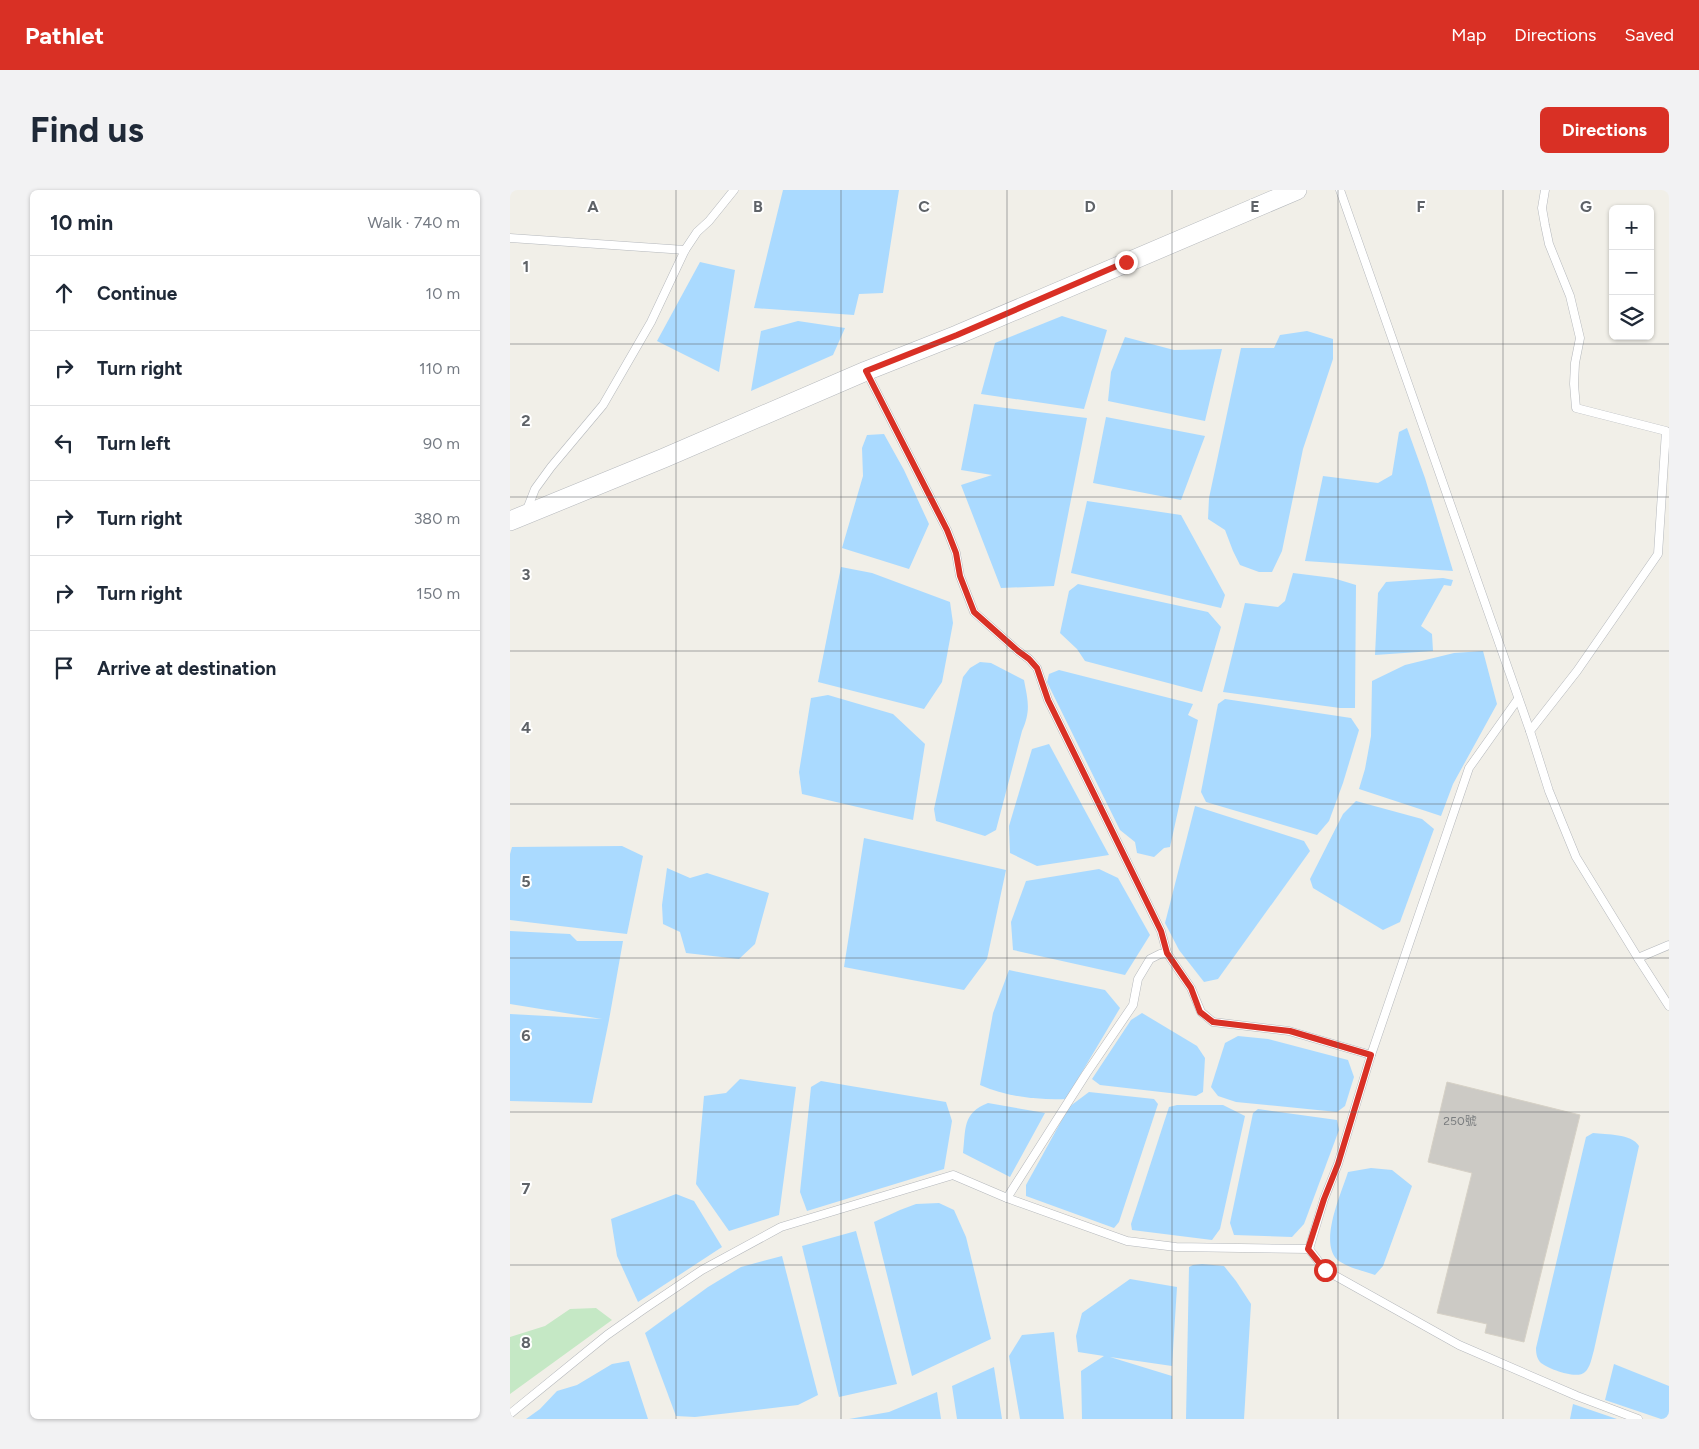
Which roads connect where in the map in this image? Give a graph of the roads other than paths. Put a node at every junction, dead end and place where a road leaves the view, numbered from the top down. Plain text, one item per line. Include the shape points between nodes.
1 (734, 190) edge
2 (1297, 190) edge
3 (1340, 190) edge
4 (1545, 190) edge
5 (510, 238) edge
6 (685, 250) junction
7 (866, 371) junction
8 (1669, 422) edge
9 (1666, 431) junction
10 (517, 518) edge
11 (1518, 700) junction
12 (1530, 731) junction
13 (1669, 945) edge
14 (1167, 953) junction
15 (1638, 958) junction
16 (1669, 1006) edge
17 (1371, 1055) junction
18 (1007, 1198) junction
19 (1308, 1249) junction
20 (510, 1414) edge
21 (1638, 1419) edge

1 - 6 lane
2 - 7 street
3 - 11 lane
4 - 9 lane via 1542,208 1549,244 1570,296 1580,338 1575,362 1576,408
5 - 6 lane
6 - 10 lane via 651,322 604,405 551,467
7 - 10 street
7 - 14 lane via 947,530 974,612 1037,668 1048,700 1161,931
8 - 9 lane
9 - 12 lane via 1658,554 1577,671
11 - 12 lane
11 - 17 lane via 1469,768
12 - 15 lane via 1549,791 1576,857
13 - 15 lane
14 - 17 lane via 1191,988 1200,1012 1213,1022 1290,1031
14 - 18 lane via 1150,959 1138,979 1133,1005
15 - 16 lane
17 - 19 lane
18 - 19 lane via 1127,1241 1176,1247
18 - 20 lane via 953,1175 781,1227 702,1270 637,1314
19 - 21 lane via 1325,1270 1459,1345

